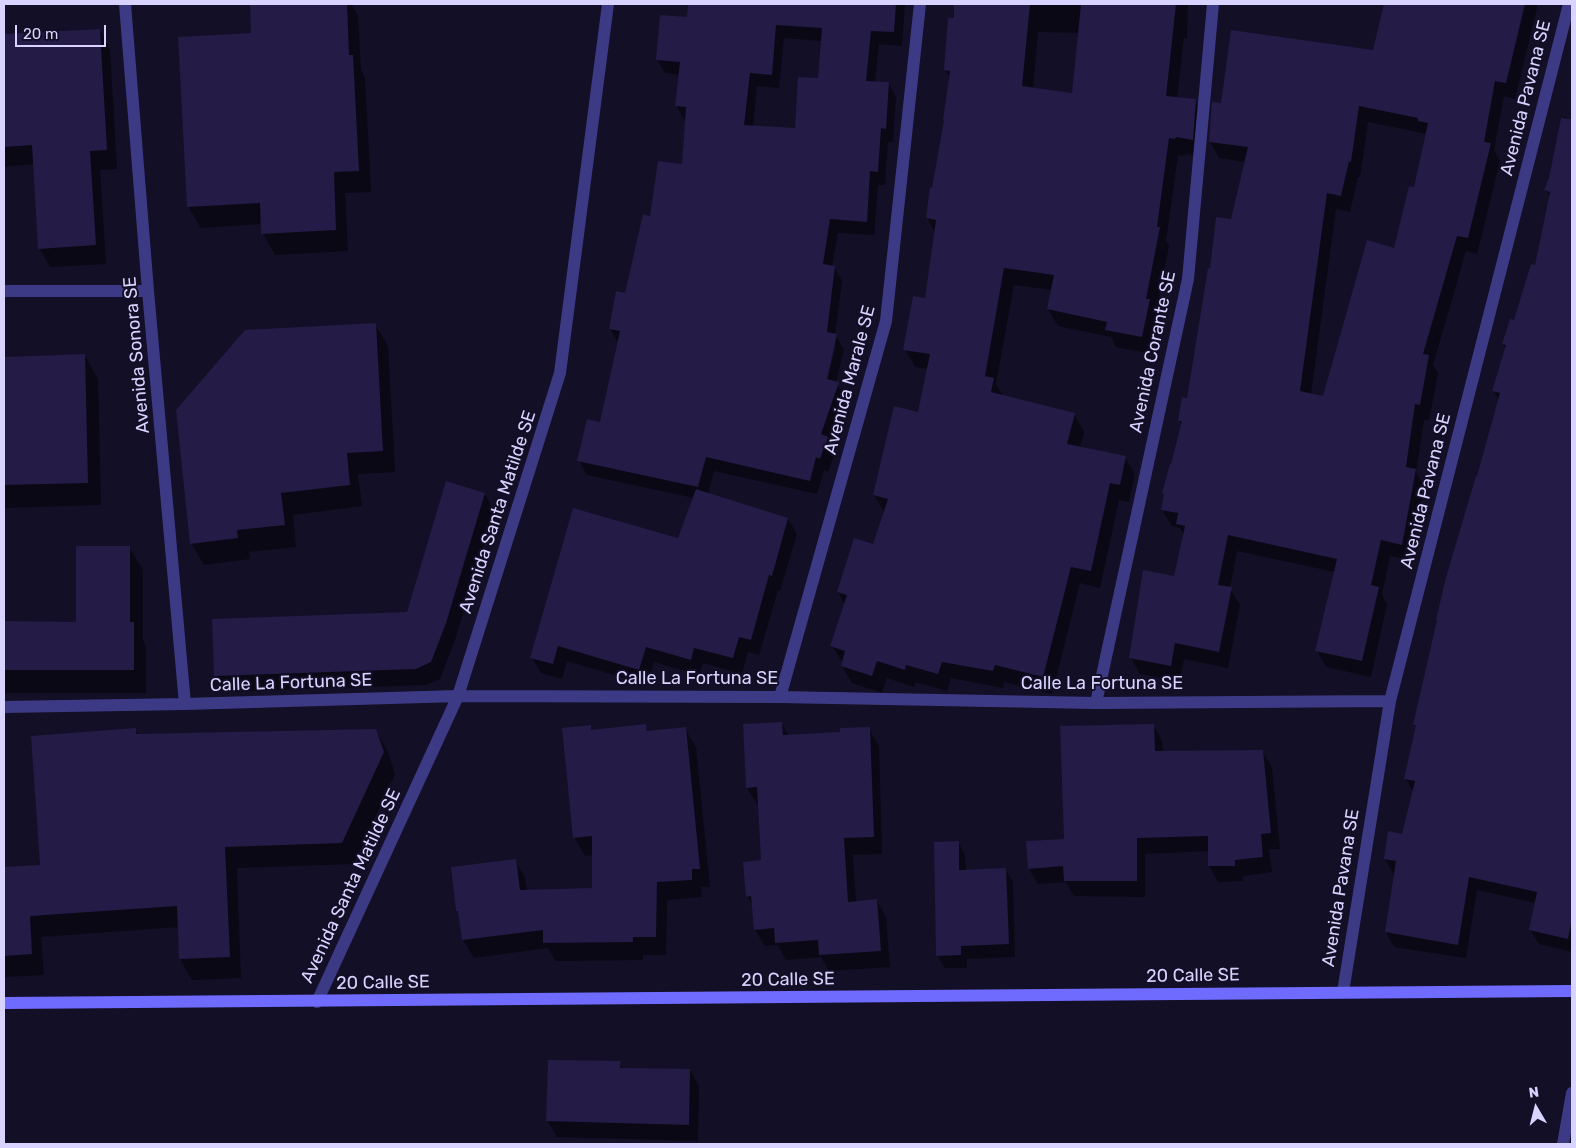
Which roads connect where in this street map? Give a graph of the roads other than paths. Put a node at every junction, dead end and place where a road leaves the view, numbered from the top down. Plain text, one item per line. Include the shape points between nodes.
1 (125, 4) edge
2 (608, 4) edge
3 (920, 4) edge
4 (1213, 4) edge
5 (1569, 4) edge
6 (148, 290) junction
7 (4, 291) edge
8 (458, 696) junction
9 (780, 697) junction
10 (1390, 701) junction
11 (1096, 703) junction
12 (185, 704) junction
13 (4, 707) edge
14 (1572, 991) edge
15 (1343, 992) junction
16 (317, 1002) junction
17 (4, 1003) edge
18 (1572, 1093) edge
19 (1563, 1144) edge

1 - 6 street, Avenida Sonora SE
2 - 8 street, Avenida Santa Matilde SE via 560,373
3 - 9 street, Avenida Marale SE via 886,321
4 - 11 street, Avenida Corante SE via 1188,279
5 - 10 street, Avenida Pavana SE
6 - 7 street
6 - 12 street, Avenida Sonora SE
8 - 9 street, Calle La Fortuna SE
8 - 12 street, Calle La Fortuna SE
8 - 16 street, Avenida Santa Matilde SE
9 - 11 street, Calle La Fortuna SE
10 - 11 street, Calle La Fortuna SE
10 - 15 street, Avenida Pavana SE
12 - 13 street, Calle La Fortuna SE
14 - 15 street, 20 Calle SE
15 - 16 street, 20 Calle SE
16 - 17 street, 20 Calle SE
18 - 19 street

